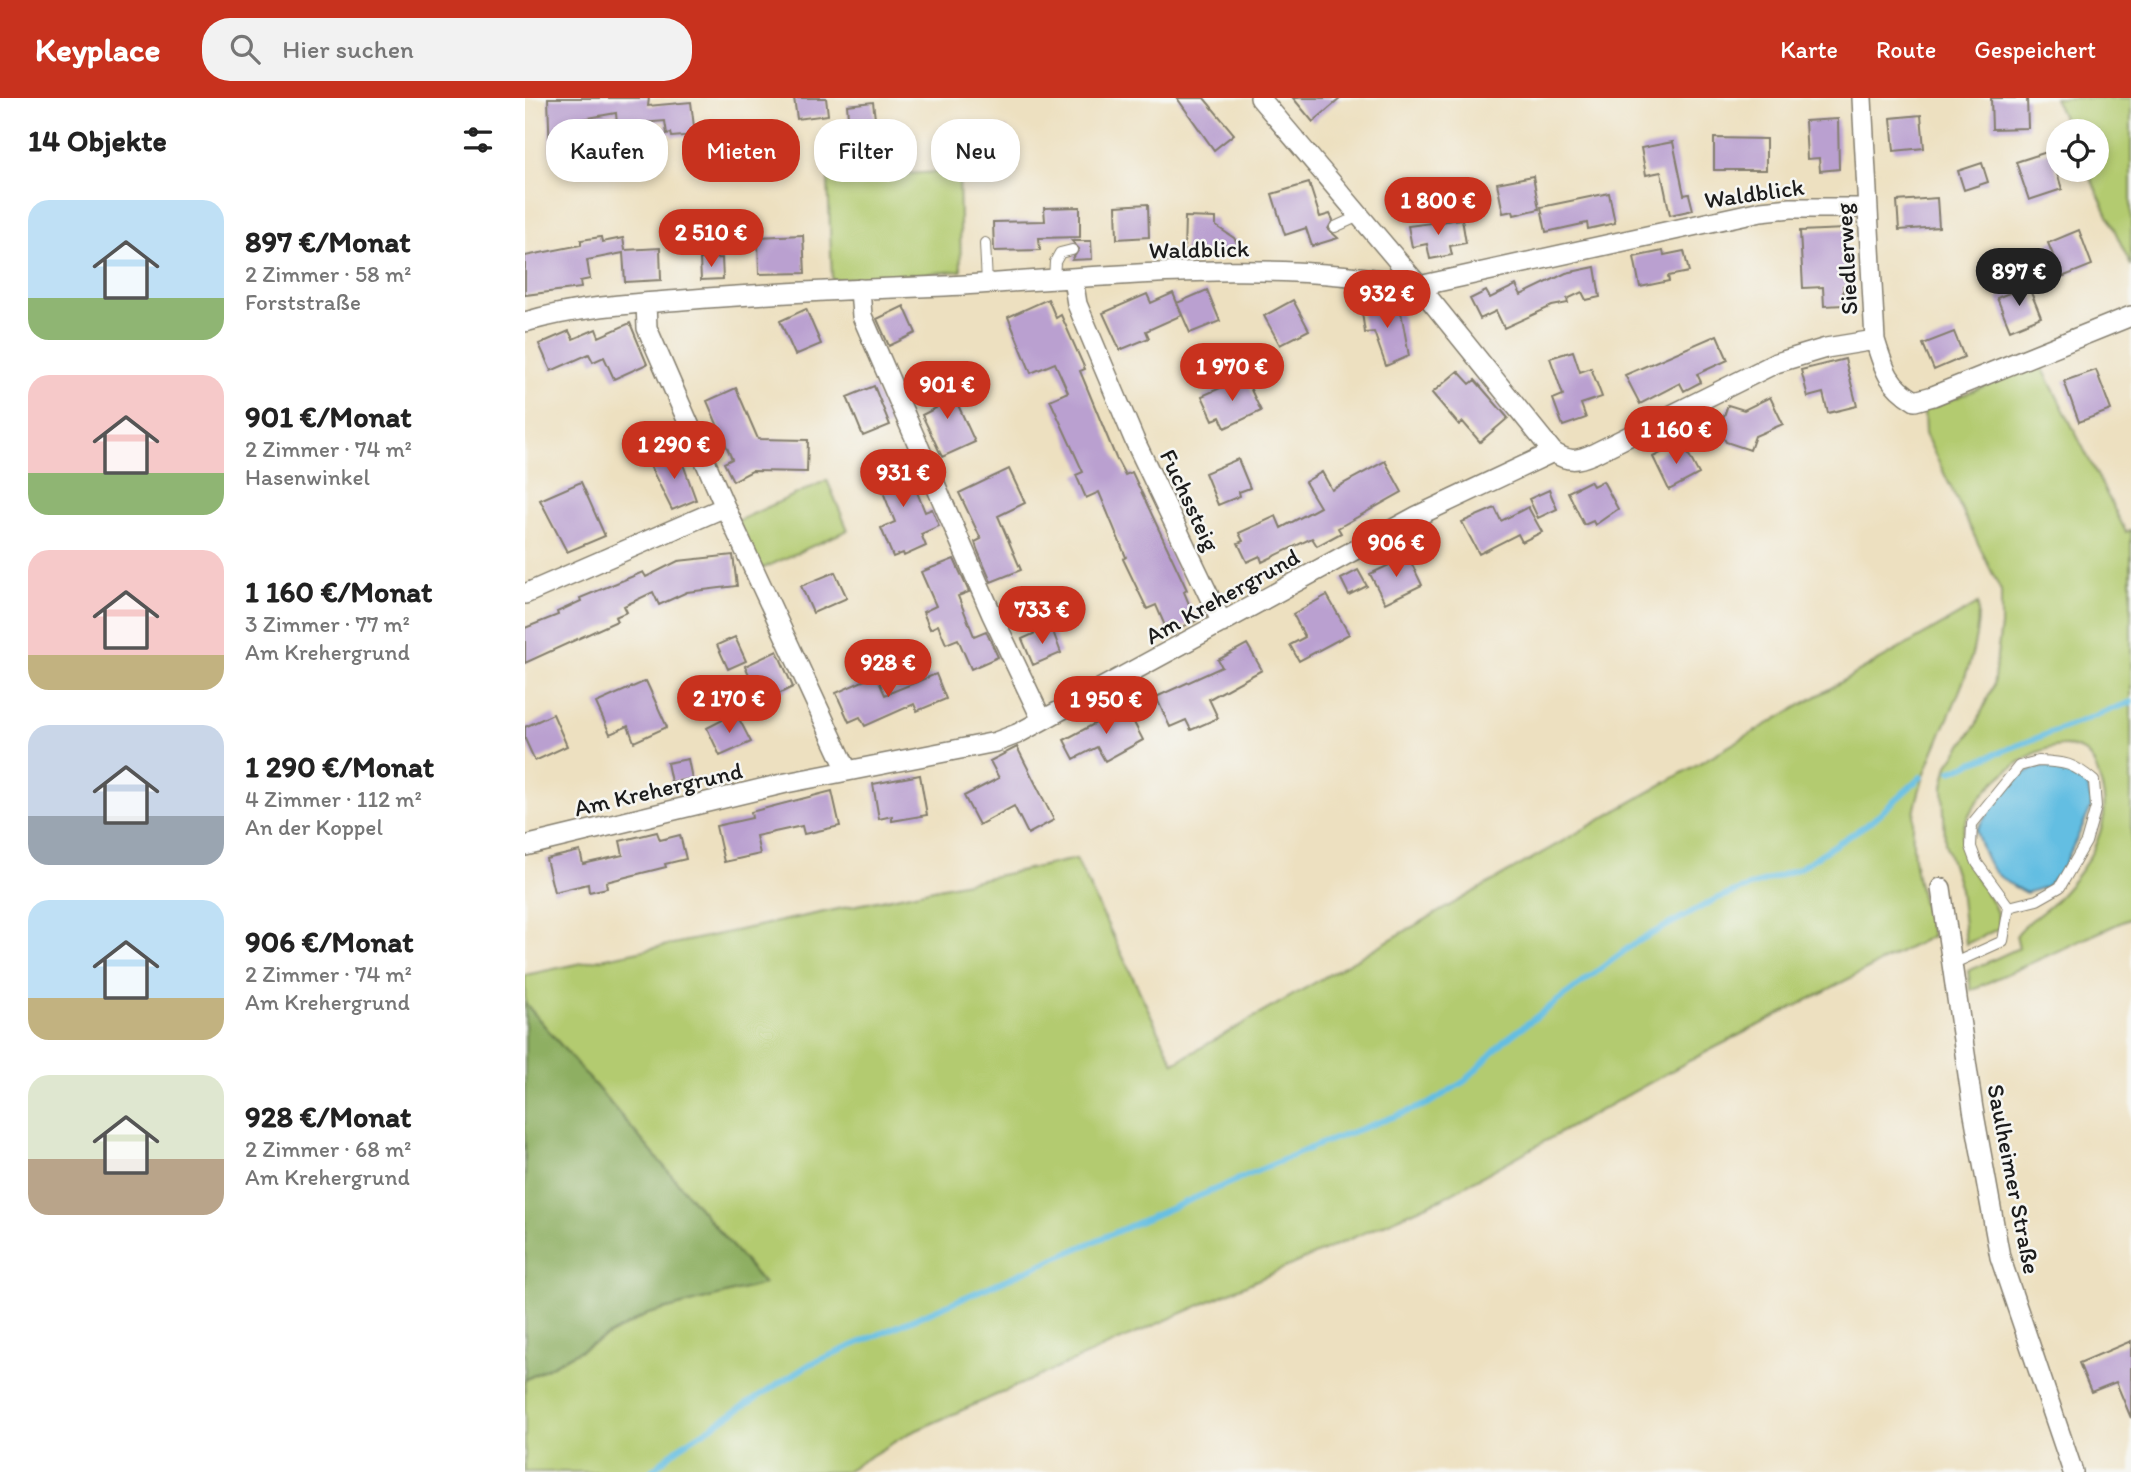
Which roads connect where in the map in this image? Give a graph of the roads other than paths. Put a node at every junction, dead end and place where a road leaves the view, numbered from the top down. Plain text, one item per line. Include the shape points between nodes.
1 (1260, 98) edge
2 (1862, 98) edge
3 (1867, 208) junction
4 (1359, 216) junction
5 (1335, 227) dead end
6 (985, 243) dead end
7 (1072, 250) dead end
8 (1063, 280) junction
9 (987, 283) junction
10 (1419, 286) junction
11 (860, 289) junction
12 (646, 303) junction
13 (2131, 316) edge
14 (525, 321) edge
15 (1875, 340) junction
16 (1553, 452) junction
17 (725, 507) junction
18 (525, 594) edge
19 (1222, 623) junction
20 (1042, 720) junction
21 (847, 770) junction
22 (525, 846) edge
23 (1941, 888) dead end
24 (2009, 906) junction
25 (1952, 964) junction
26 (2073, 1472) edge

1 - 4 street
2 - 3 street, Siedlerweg
3 - 10 street, Waldblick via 1761,211
3 - 15 street, Siedlerweg
4 - 5 lane
4 - 10 street
6 - 9 lane
7 - 8 lane via 1056,257
8 - 9 street, Waldblick
8 - 10 street, Waldblick via 1222,271 1370,276
8 - 19 street, Fuchssteig
9 - 11 street, Waldblick
10 - 16 street
11 - 12 street, Waldblick
11 - 20 street via 862,316
12 - 14 street, Waldblick
12 - 17 street via 647,328
13 - 15 street, Siedlerweg via 1915,401 1896,389
15 - 16 street via 1776,363 1576,461
16 - 19 street, Am Krehergrund via 1417,516
17 - 18 street
17 - 21 street
19 - 20 street, Am Krehergrund
20 - 21 street, Am Krehergrund via 996,742
21 - 22 street, Am Krehergrund
23 - 25 street, Saulheimer Straße
24 - 24 lane via 2037,900 2060,887 2086,842 2097,807 2094,781 2068,762 2019,766 1972,824 1971,847 1977,863
24 - 25 lane via 2003,941
25 - 26 street, Saulheimer Straße via 2000,1257

